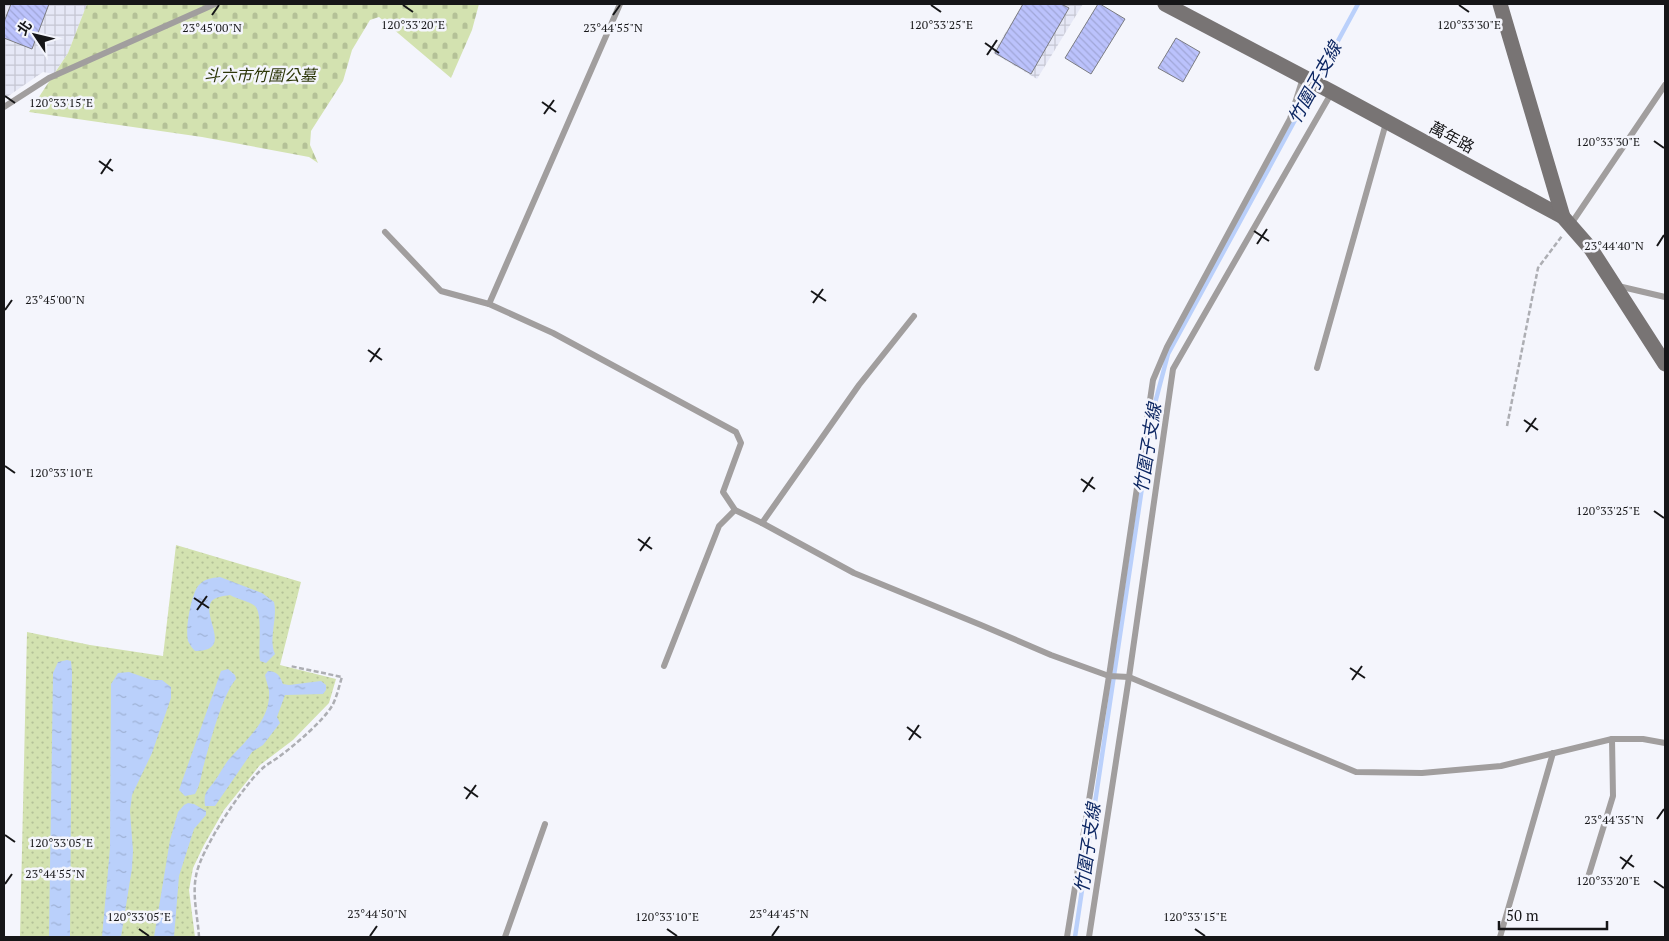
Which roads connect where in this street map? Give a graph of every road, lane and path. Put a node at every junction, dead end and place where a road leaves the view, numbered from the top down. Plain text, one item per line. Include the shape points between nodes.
1 (215, 4) edge
2 (620, 4) edge
3 (1165, 4) edge
4 (1500, 4) edge
5 (1303, 76) junction
6 (1665, 85) edge
7 (1332, 92) junction
8 (4, 107) edge
9 (1387, 122) junction
10 (1566, 221) junction
11 (385, 232) dead end
12 (1615, 285) junction
13 (1665, 297) edge
14 (489, 304) junction
15 (914, 316) dead end
16 (1665, 364) edge
17 (1317, 368) dead end
18 (1507, 426) dead end
19 (735, 510) junction
20 (762, 523) junction
21 (290, 666) dead end
22 (664, 666) dead end
23 (1110, 676) junction
24 (1129, 677) junction
25 (1612, 739) junction
26 (1665, 743) edge
27 (1553, 752) junction
28 (545, 824) dead end
29 (1586, 884) dead end
30 (200, 937) edge
31 (505, 937) edge
32 (1067, 937) edge
33 (1088, 937) edge
34 (1500, 937) edge

1 - 8 lane via 49,78
2 - 14 lane
3 - 5 street, 萬年路
4 - 10 street
5 - 7 street, 萬年路
5 - 23 lane via 1290,118 1167,347 1154,380
6 - 10 lane
7 - 9 street, 萬年路
7 - 24 lane via 1173,369
9 - 10 street, 萬年路
9 - 17 lane
10 - 12 street, 萬年路
10 - 18 path via 1538,268
11 - 14 lane via 441,291
12 - 13 lane
12 - 16 street, 萬年路
14 - 19 lane via 554,333 736,432 741,443 723,492
15 - 20 lane via 859,385
19 - 20 lane
19 - 22 lane via 719,526
20 - 23 lane via 854,573 1051,655
21 - 30 path via 342,677 333,705 320,721 253,778 226,814 204,854 195,889
23 - 24 lane
23 - 32 lane
24 - 27 lane via 1356,772 1422,773 1501,766
24 - 33 lane
25 - 26 lane
25 - 27 lane
25 - 29 lane via 1613,796
27 - 34 lane
28 - 31 lane

